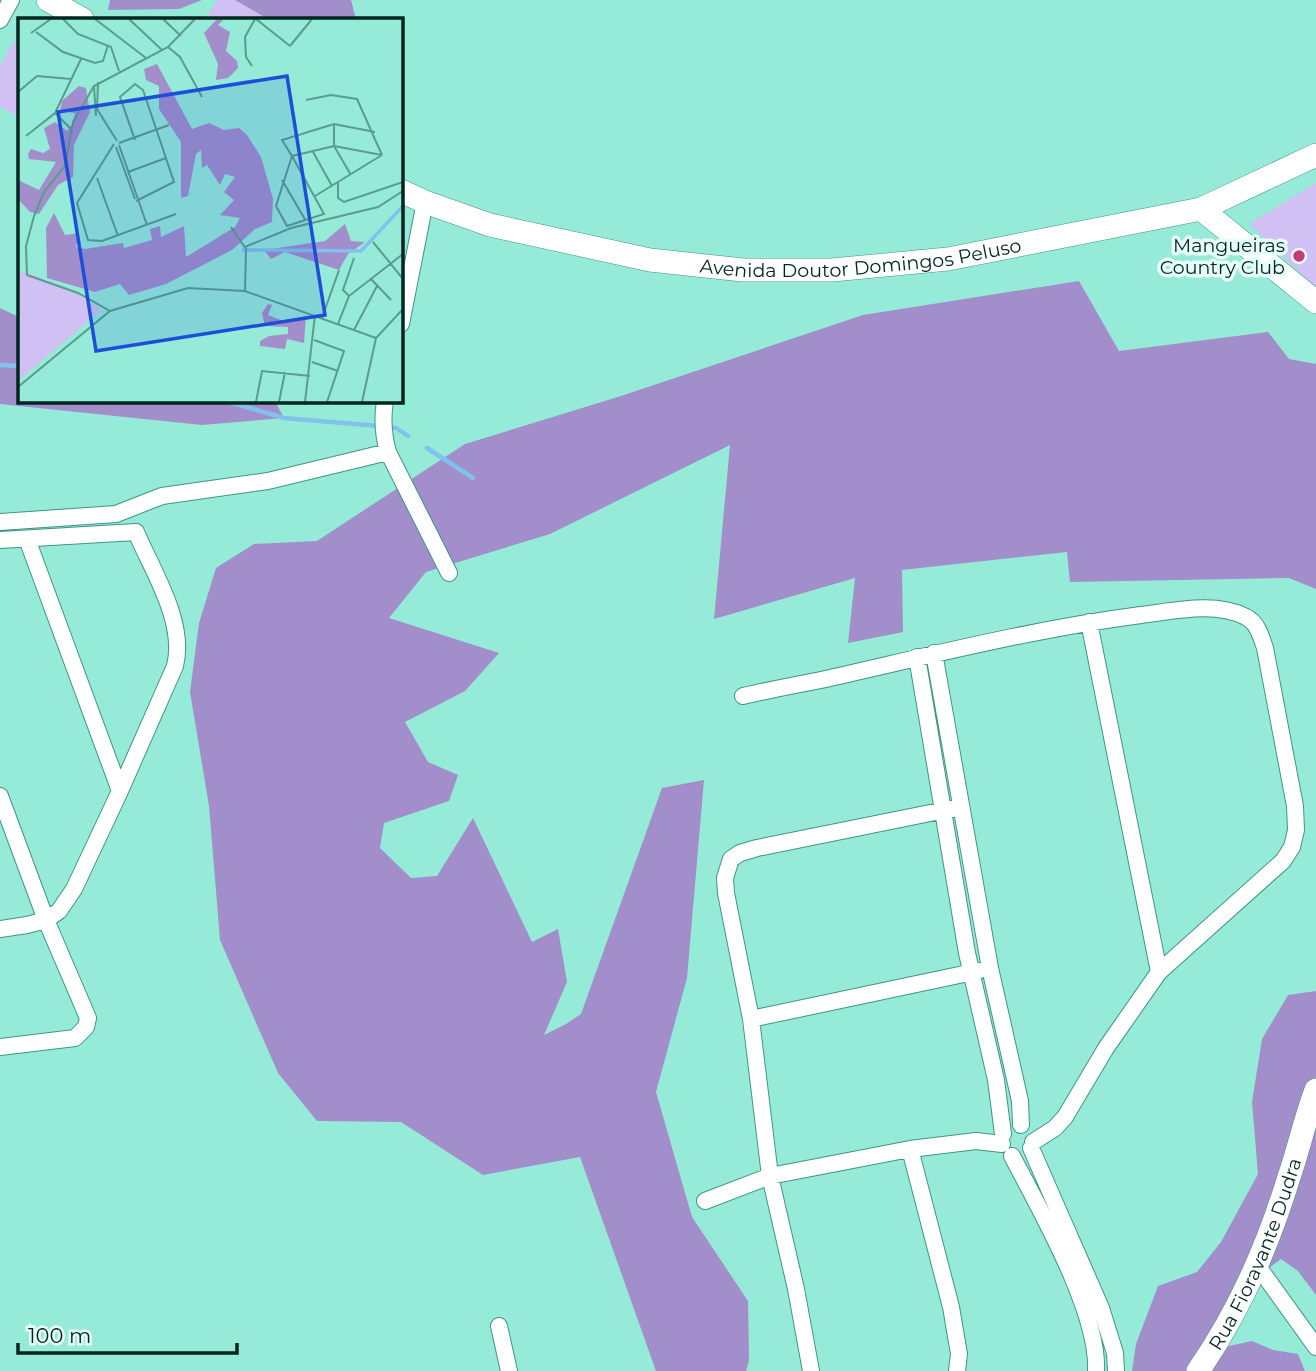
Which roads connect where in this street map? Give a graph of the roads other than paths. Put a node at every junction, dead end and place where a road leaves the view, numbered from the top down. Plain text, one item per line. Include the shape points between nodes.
1 (11, 0) edge
2 (52, 1) edge
3 (80, 18) edge
4 (0, 20) edge
5 (1316, 155) edge
6 (402, 191) edge
7 (425, 202) junction
8 (1201, 209) junction
9 (1316, 302) edge
10 (402, 319) edge
11 (384, 408) edge
12 (386, 445) junction
13 (128, 511) junction
14 (0, 522) edge
15 (136, 532) junction
16 (27, 539) junction
17 (0, 540) edge
18 (449, 573) dead end
19 (1089, 622) junction
20 (934, 653) junction
21 (917, 657) junction
22 (743, 696) dead end
23 (120, 792) junction
24 (0, 796) edge
25 (952, 808) junction
26 (46, 919) junction
27 (0, 929) edge
28 (990, 968) junction
29 (1159, 972) junction
30 (971, 974) junction
31 (751, 1019) junction
32 (0, 1047) edge
33 (1316, 1090) edge
34 (1021, 1125) junction
35 (1006, 1145) junction
36 (1032, 1145) junction
37 (910, 1149) junction
38 (770, 1176) junction
39 (705, 1201) dead end
40 (1257, 1265) junction
41 (499, 1326) dead end
42 (1316, 1348) edge
43 (509, 1371) edge
44 (811, 1371) edge
45 (957, 1371) edge
46 (1096, 1371) edge
47 (1115, 1371) edge
48 (1198, 1371) edge

1 - 4 street
2 - 3 street
5 - 8 street, Avenida Doutor Domingos Peluso
6 - 7 street, Avenida Doutor Domingos Peluso
7 - 8 street, Avenida Doutor Domingos Peluso via 490,225 650,260 743,270 832,270 948,259
7 - 10 street
8 - 9 street
11 - 12 street
12 - 13 street via 268,481 162,496
12 - 18 street
13 - 14 street
13 - 15 street
15 - 16 street
15 - 23 street via 173,618 178,652
16 - 17 street
16 - 23 street
19 - 20 street
19 - 29 street
19 - 29 street via 1181,610 1233,612 1249,618 1259,629 1265,648 1295,806 1292,847 1273,872
20 - 21 street
20 - 25 street
21 - 22 street
21 - 25 street
23 - 26 street via 74,889 59,911
24 - 26 street
25 - 28 street
25 - 30 street
25 - 31 street via 757,848 731,859 726,893
26 - 27 street
26 - 32 street via 86,1010 86,1027 64,1041
28 - 30 street
28 - 34 street via 1020,1101
29 - 36 street via 1065,1117
30 - 31 street
30 - 35 street
31 - 38 street
33 - 40 street, Rua Fioravante Dudra
34 - 35 street via 1010,1126
34 - 36 street via 1029,1130
35 - 36 street via 1023,1156
35 - 37 street via 976,1141
35 - 46 street via 1086,1314 1097,1354
36 - 47 street via 1101,1308 1115,1353
37 - 38 street
37 - 45 street via 951,1307 959,1354
38 - 39 street
38 - 44 street
40 - 42 street
40 - 48 street, Rua Fioravante Dudra
41 - 43 street

